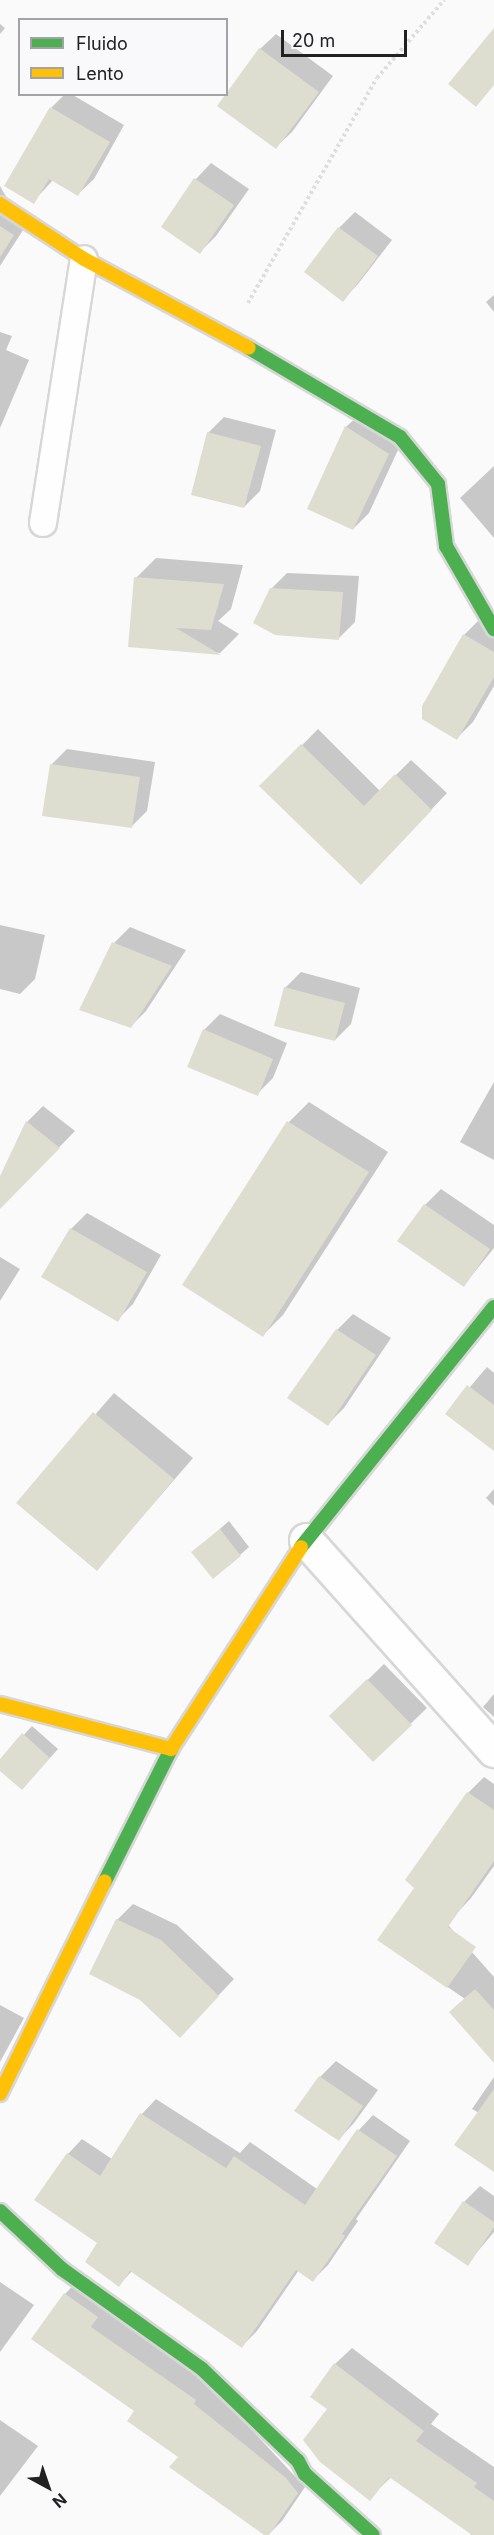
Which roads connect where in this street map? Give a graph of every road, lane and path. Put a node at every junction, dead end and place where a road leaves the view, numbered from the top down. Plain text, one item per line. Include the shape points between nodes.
1 (444, 0) edge
2 (0, 204) edge
3 (84, 259) junction
4 (229, 336) junction
5 (43, 524) dead end
6 (494, 629) edge
7 (494, 1307) edge
8 (306, 1540) junction
9 (0, 1704) edge
10 (171, 1749) junction
11 (494, 1750) edge
12 (0, 2094) edge
13 (0, 2211) edge
14 (373, 2535) edge

1 - 4 path via 377,78
2 - 3 street
3 - 4 street
3 - 5 lane
4 - 6 street via 400,437 438,484 446,546
7 - 8 street
8 - 10 street
8 - 11 street
9 - 10 street
10 - 12 street
13 - 14 street via 62,2269 201,2368 298,2461 305,2474

